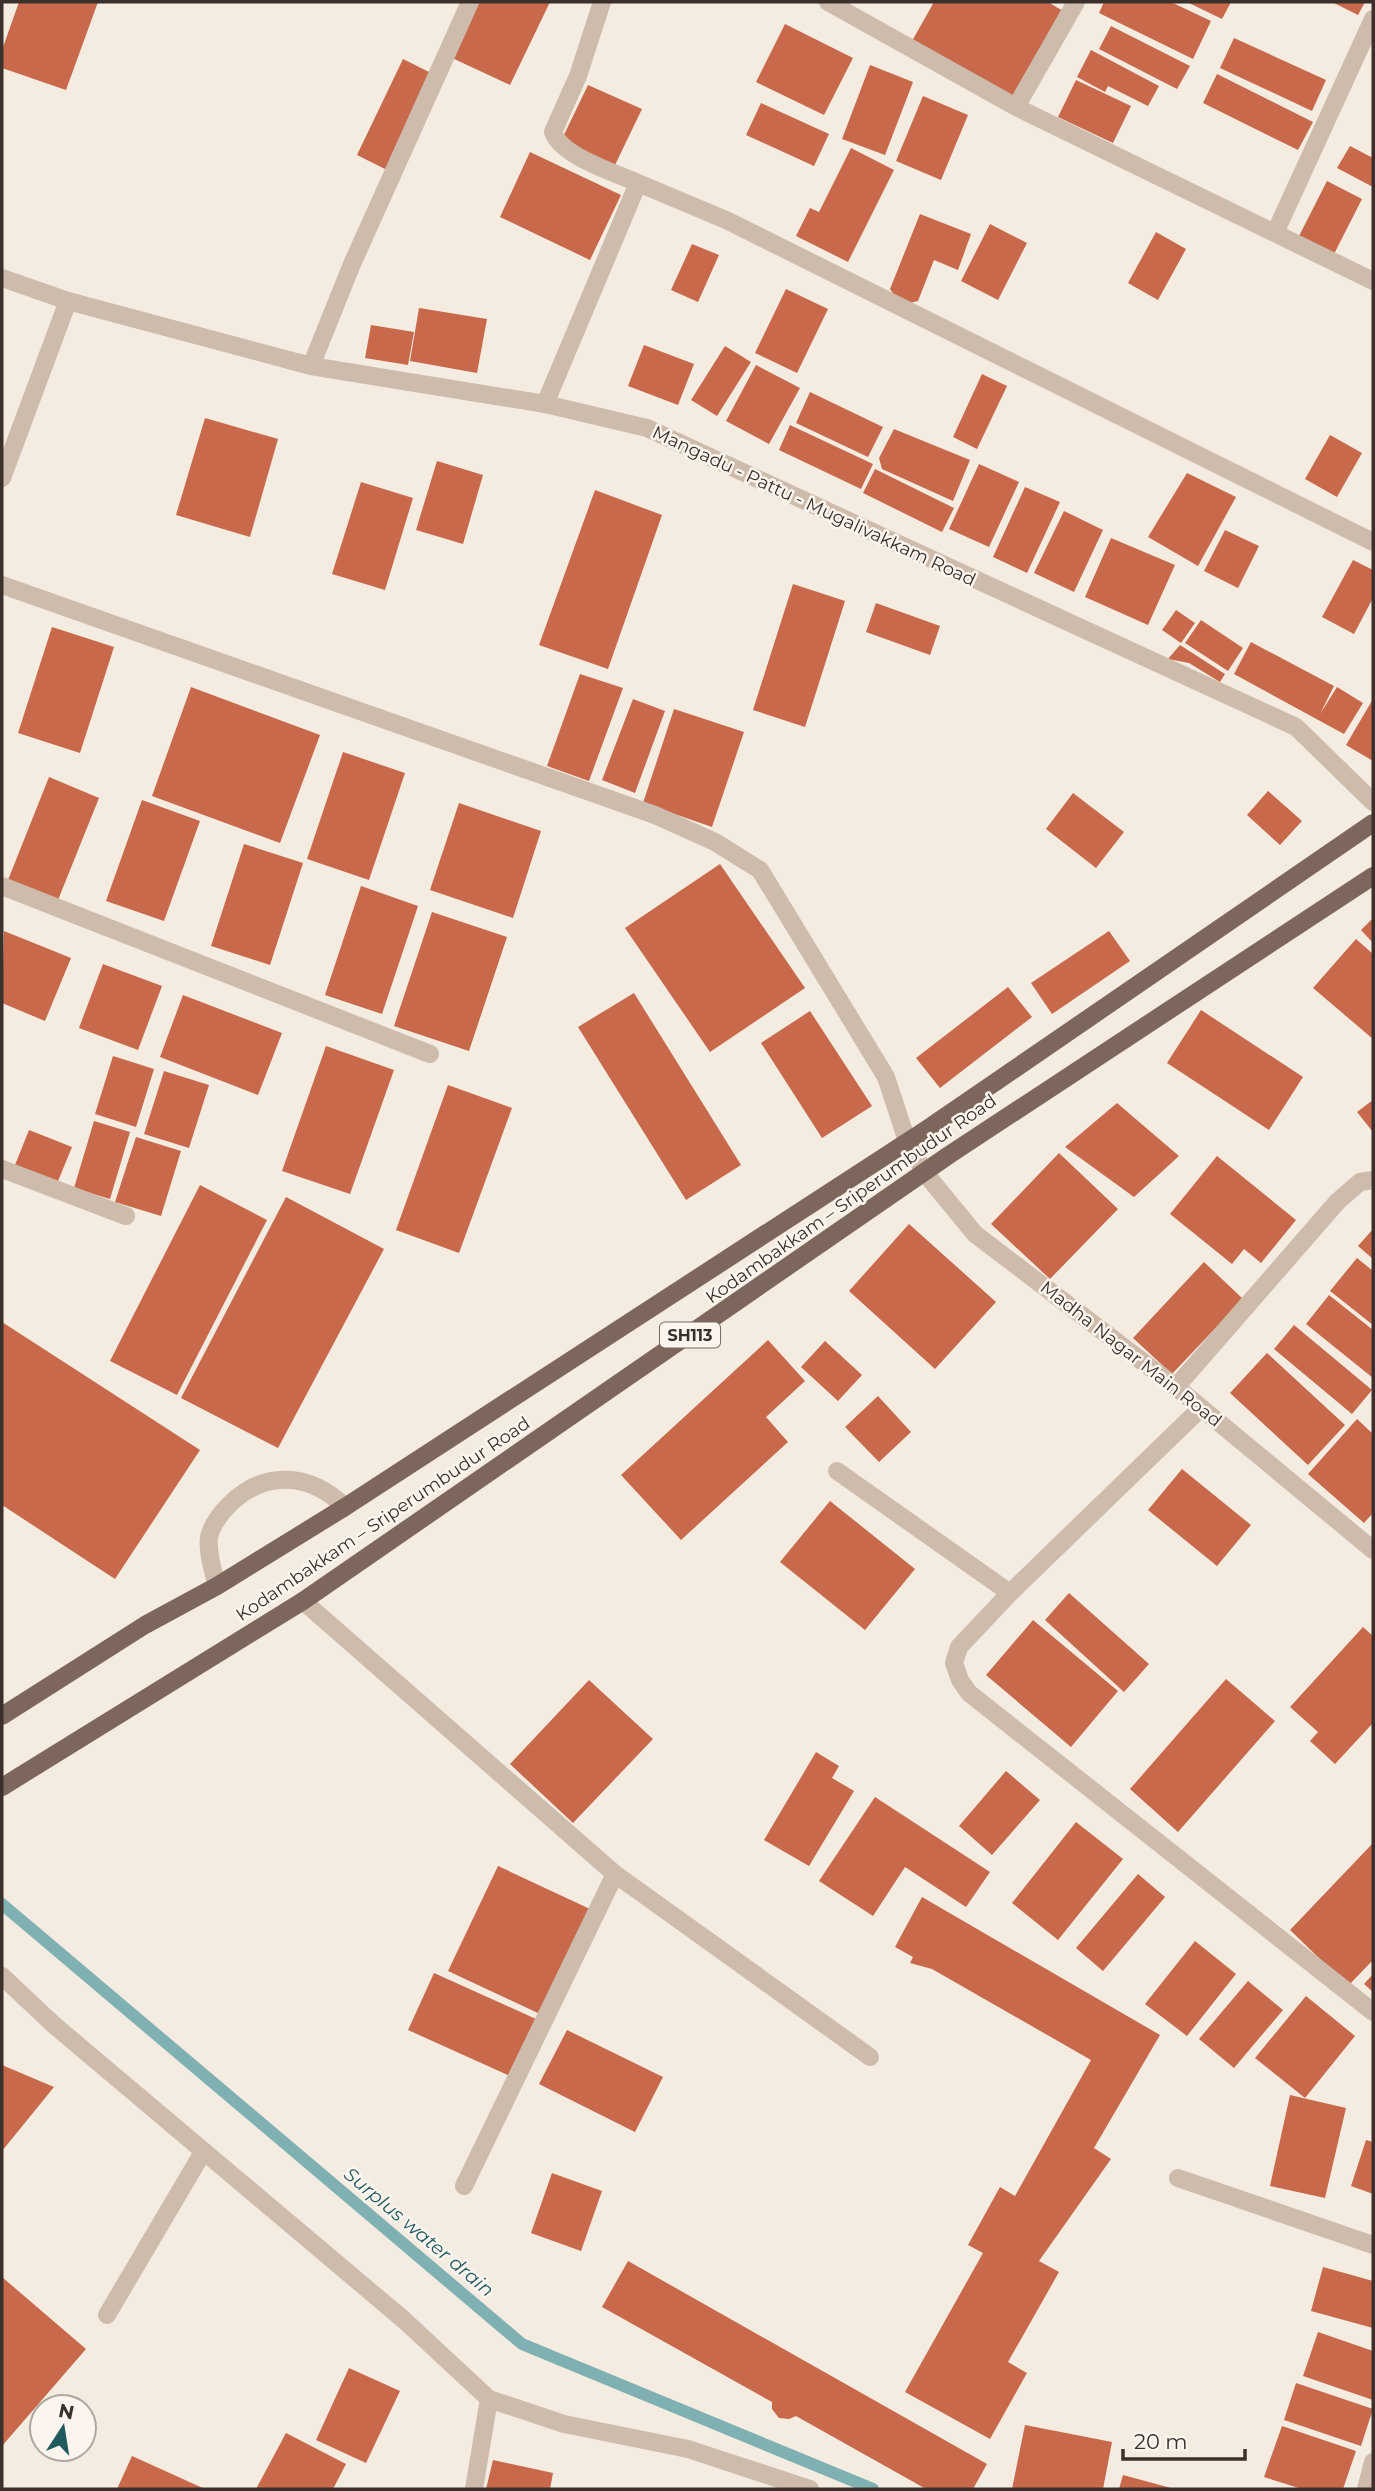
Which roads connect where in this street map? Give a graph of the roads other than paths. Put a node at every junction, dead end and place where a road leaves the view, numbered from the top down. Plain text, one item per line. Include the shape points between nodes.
1 (470, 2) edge
2 (602, 2) edge
3 (828, 2) edge
4 (1076, 2) edge
5 (1373, 19) edge
6 (1016, 107) junction
7 (638, 183) junction
8 (1275, 233) junction
9 (2, 278) edge
10 (1373, 281) edge
11 (68, 300) junction
12 (311, 366) junction
13 (545, 404) junction
14 (2, 478) edge
15 (1373, 542) edge
16 (2, 585) edge
17 (1373, 803) edge
18 (1373, 823) edge
19 (1373, 876) edge
20 (2, 886) edge
21 (430, 1054) dead end
22 (907, 1141) junction
23 (2, 1169) edge
24 (925, 1173) junction
25 (1373, 1180) edge
26 (126, 1216) dead end
27 (1176, 1387) junction
28 (1201, 1408) junction
29 (836, 1471) dead end
30 (345, 1507) junction
31 (1373, 1550) edge
32 (217, 1586) junction
33 (1010, 1593) junction
34 (303, 1601) junction
35 (2, 1716) edge
36 (2, 1787) edge
37 (615, 1874) junction
38 (2, 1976) edge
39 (1373, 2012) edge
40 (870, 2057) dead end
41 (203, 2152) junction
42 (1178, 2178) dead end
43 (464, 2186) dead end
44 (1373, 2245) edge
45 (107, 2315) dead end
46 (489, 2399) junction
47 (1373, 2462) edge
48 (474, 2489) edge
49 (810, 2489) edge
50 (1366, 2489) edge

1 - 12 street
2 - 7 street via 578,76 553,132 560,145 573,154
3 - 6 street
4 - 6 street
5 - 8 street
6 - 8 street
7 - 13 street
7 - 15 street via 726,220
8 - 10 street
9 - 11 street, Mangadu - Pattu - Mugalivakkam Road
11 - 12 street, Mangadu - Pattu - Mugalivakkam Road
11 - 14 street
12 - 13 street, Mangadu - Pattu - Mugalivakkam Road
13 - 17 street, Mangadu - Pattu - Mugalivakkam Road via 647,429 1296,727
16 - 22 street, Madha Nagar Main Road via 655,814 761,870 886,1077
18 - 22 main road, Kodambakkam – Sriperumbudur Road / SH113
19 - 24 main road, Kodambakkam – Sriperumbudur Road / SH113
20 - 21 street
22 - 24 street, Madha Nagar Main Road
22 - 30 main road, Kodambakkam – Sriperumbudur Road / SH113
23 - 26 street
24 - 27 street, Madha Nagar Main Road via 975,1234
24 - 34 main road, Kodambakkam – Sriperumbudur Road / SH113
25 - 27 street via 1360,1182 1338,1201
27 - 28 street, Madha Nagar Main Road
28 - 31 street, Madha Nagar Main Road
28 - 33 street
29 - 33 street
30 - 32 main road, Kodambakkam – Sriperumbudur Road / SH113
30 - 32 street via 330,1492 311,1483 279,1479 246,1488 219,1516 209,1537
32 - 35 main road, Kodambakkam – Sriperumbudur Road / SH113 via 145,1625
33 - 39 street via 959,1647 954,1663 968,1693
34 - 36 main road, Kodambakkam – Sriperumbudur Road / SH113
34 - 37 street
37 - 40 street
37 - 43 street
38 - 41 street
41 - 45 street
41 - 46 street via 404,2320
42 - 44 street
46 - 48 street
46 - 49 street via 564,2424 688,2449
47 - 50 street

